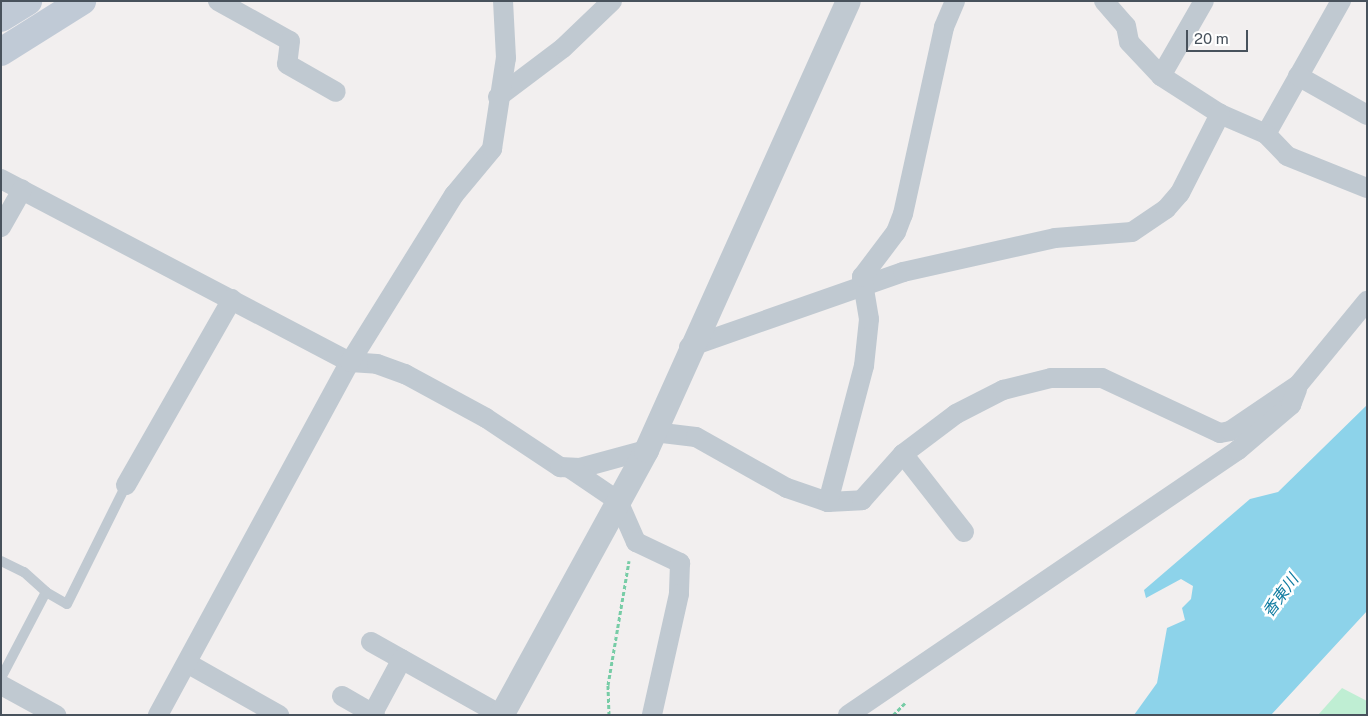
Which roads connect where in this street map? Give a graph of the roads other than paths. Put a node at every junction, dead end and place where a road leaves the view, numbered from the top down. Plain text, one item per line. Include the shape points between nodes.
1 (28, 1) edge
2 (82, 1) edge
3 (218, 1) edge
4 (504, 1) edge
5 (612, 1) edge
6 (848, 1) edge
7 (955, 1) edge
8 (1104, 1) edge
9 (1204, 1) edge
10 (1341, 1) edge
11 (1, 18) edge
12 (1, 52) edge
13 (1161, 76) junction
14 (1298, 76) junction
15 (336, 92) dead end
16 (498, 97) junction
17 (1220, 114) junction
18 (1367, 115) edge
19 (1266, 134) junction
20 (1, 179) edge
21 (1367, 188) edge
22 (22, 190) junction
23 (1, 227) edge
24 (862, 282) junction
25 (232, 299) junction
26 (1367, 301) edge
27 (689, 347) junction
28 (350, 362) junction
29 (1298, 385) junction
30 (650, 441) junction
31 (903, 454) junction
32 (571, 469) junction
33 (126, 485) joint
34 (618, 501) junction
35 (828, 502) junction
36 (964, 532) dead end
37 (1, 561) edge
38 (46, 592) junction
39 (371, 642) dead end
40 (402, 659) junction
41 (187, 663) junction
42 (1, 678) edge
43 (1, 685) edge
44 (342, 696) dead end
45 (374, 714) edge
46 (56, 715) edge
47 (158, 715) edge
48 (279, 715) edge
49 (501, 715) edge
50 (652, 715) edge
51 (848, 715) edge

1 - 11 main road
2 - 12 main road
3 - 15 street via 290,41 287,64
4 - 16 street via 506,58
5 - 16 street via 563,48
6 - 27 street
7 - 24 street via 944,27 902,214
8 - 13 street via 1126,26 1129,42
9 - 13 street
10 - 14 street
13 - 17 street
14 - 18 street
14 - 19 street
16 - 28 street via 492,149 454,195
17 - 19 street
17 - 24 street via 1180,192 1166,210 1132,232 1055,238
19 - 21 street via 1287,156
20 - 22 street
22 - 23 street
22 - 25 street
24 - 27 street
24 - 35 street via 869,320 864,366
25 - 28 street
25 - 33 street
26 - 29 street
27 - 30 street
28 - 32 street via 377,364 405,374 486,418 560,467
28 - 41 street
29 - 31 street via 1230,431 1220,433 1102,378 1051,378 1003,390 956,414
29 - 51 street via 1291,405 1238,450
30 - 32 street
30 - 34 street
30 - 35 street via 696,437 787,488
31 - 35 street via 862,500
31 - 36 street
32 - 34 street
33 - 38 lane via 68,604
34 - 49 street
34 - 50 street via 636,542 680,563 679,594
37 - 38 lane via 24,572
38 - 42 lane
39 - 40 street
40 - 45 street
40 - 49 street
41 - 47 street
41 - 48 street
43 - 46 street
44 - 45 street

